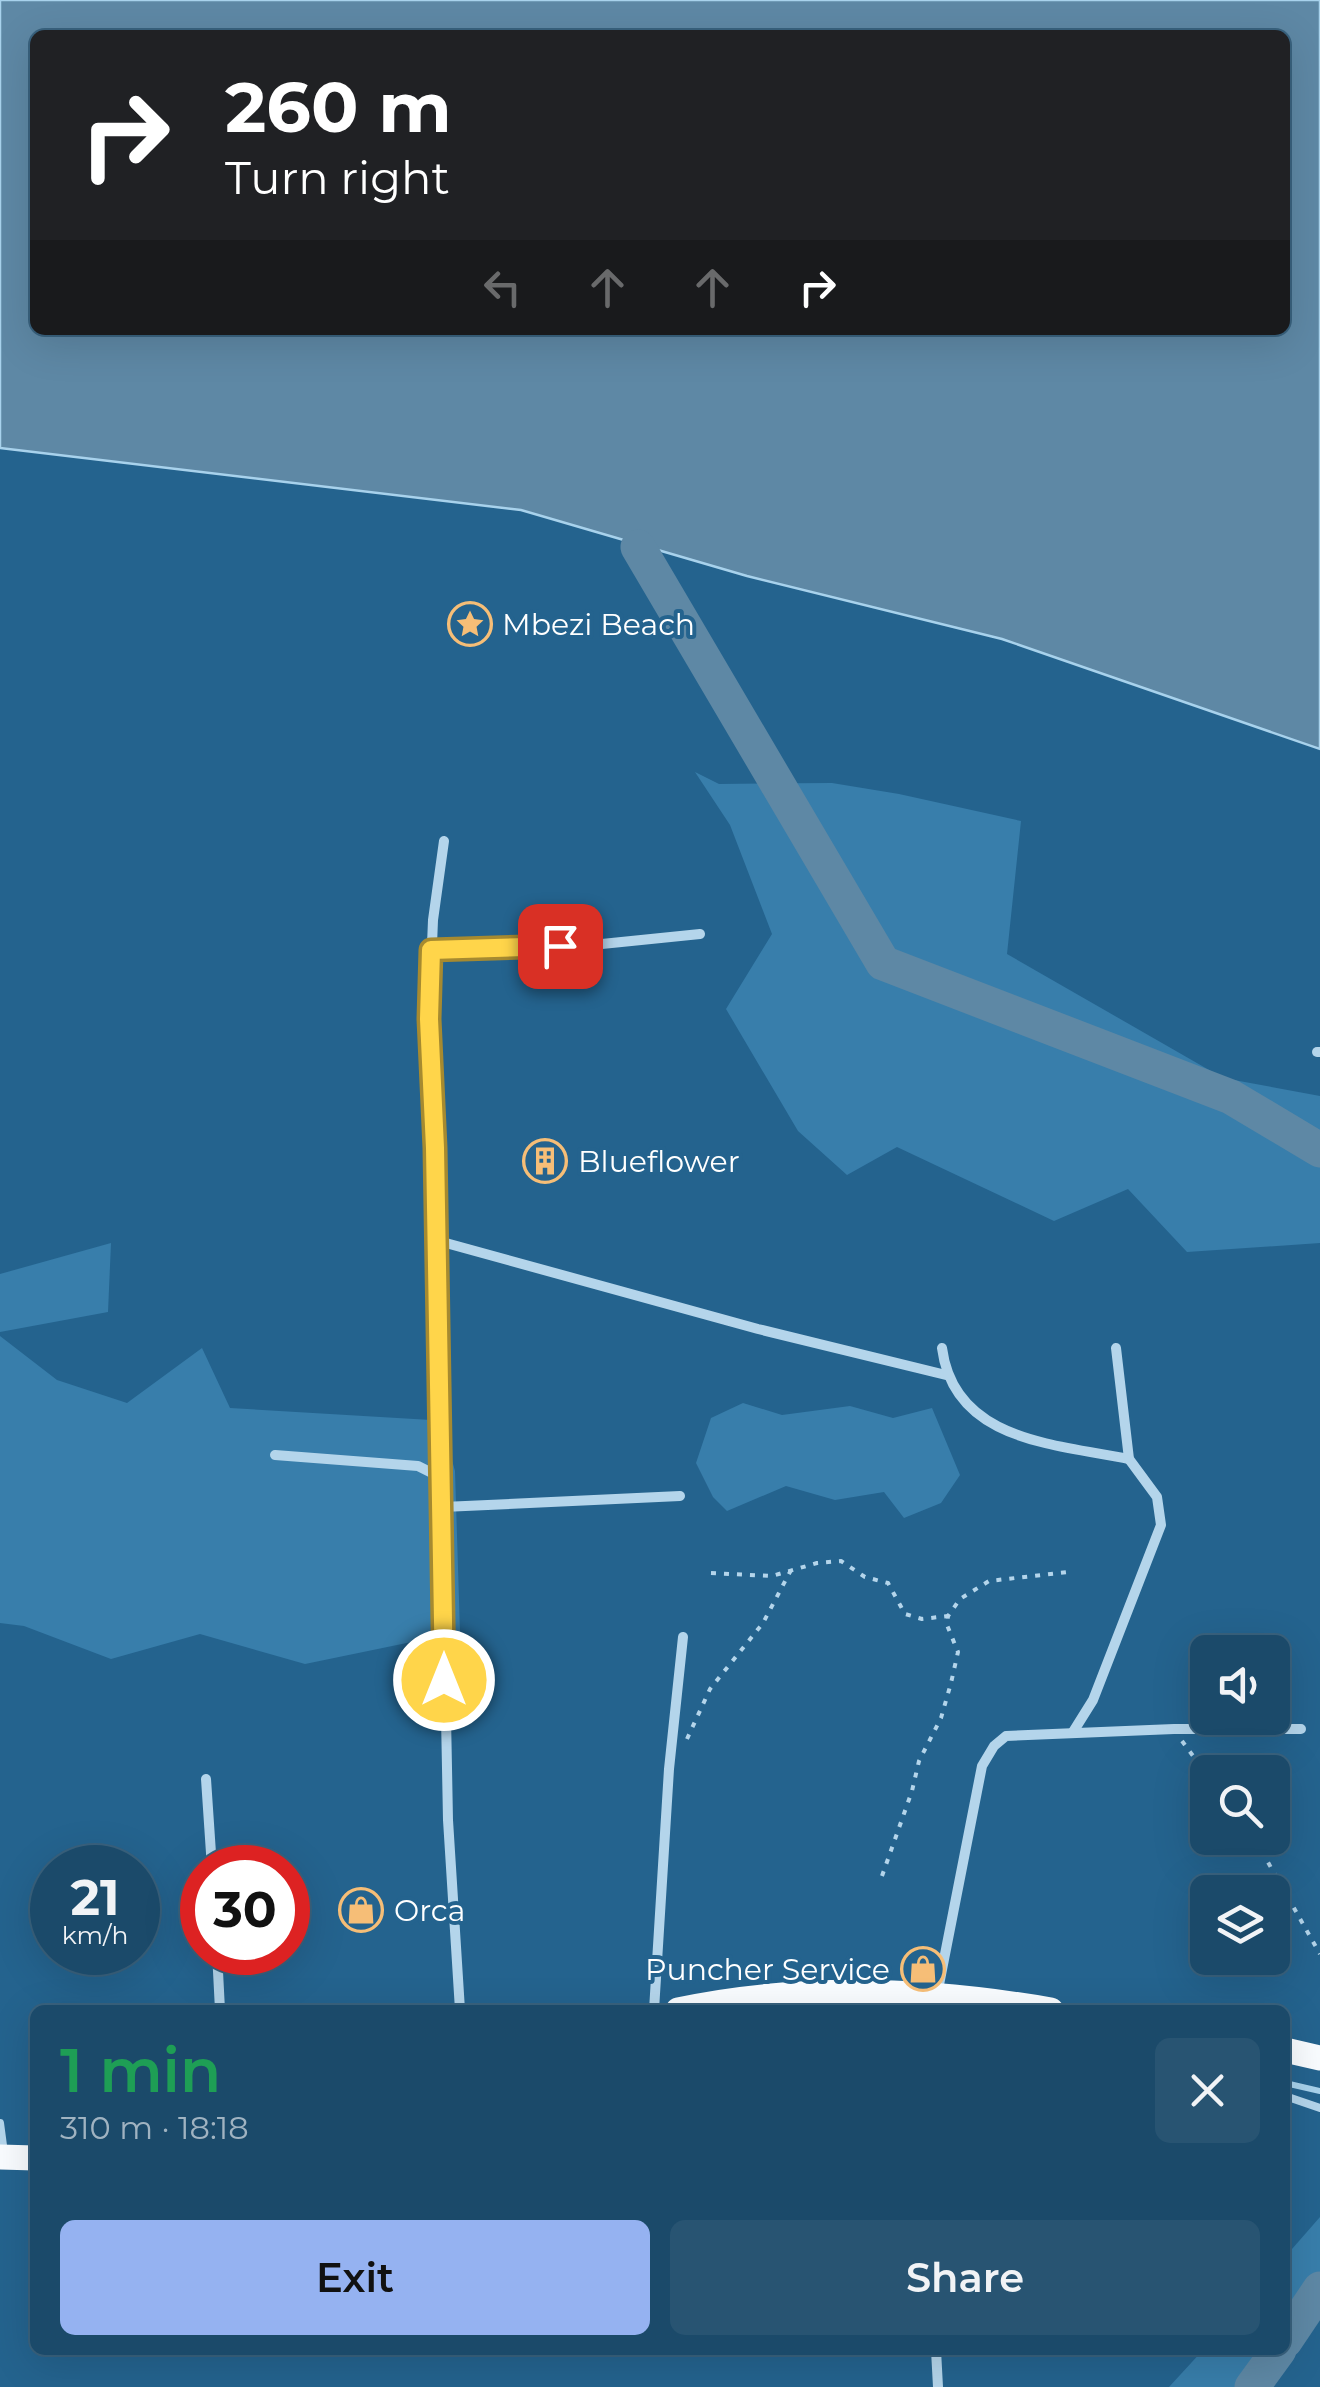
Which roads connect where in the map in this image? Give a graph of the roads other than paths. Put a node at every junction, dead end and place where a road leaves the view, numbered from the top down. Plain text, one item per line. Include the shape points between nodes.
1 (444, 841) dead end
2 (700, 934) dead end
3 (431, 950) junction
4 (434, 1240) junction
5 (942, 1348) dead end
6 (1116, 1348) dead end
7 (946, 1375) junction
8 (275, 1455) dead end
9 (1129, 1458) junction
10 (443, 1488) junction
11 (680, 1496) dead end
12 (442, 1507) junction
13 (683, 1637) dead end
14 (1301, 1729) dead end
15 (1073, 1732) junction
16 (206, 1779) dead end
17 (210, 1845) edge
18 (218, 1975) edge
19 (937, 1996) junction
20 (808, 2001) edge
21 (220, 2005) edge
22 (460, 2005) edge
23 (654, 2005) edge
24 (747, 2005) edge
25 (987, 2005) edge
26 (1290, 2051) edge
27 (1320, 2058) edge
28 (1290, 2098) edge
29 (1320, 2108) edge
30 (0, 2124) edge
31 (2, 2157) edge
32 (30, 2158) edge
33 (936, 2355) edge
34 (938, 2387) edge

1 - 3 street
2 - 3 street
3 - 4 street
4 - 7 street
4 - 10 street
5 - 7 street
6 - 9 street
7 - 9 street via 963,1402 1016,1436
8 - 10 street via 418,1466 436,1475
9 - 15 street via 1157,1496 1161,1525
10 - 12 street
11 - 12 street
12 - 22 street via 448,1820
13 - 23 street
14 - 15 street
15 - 19 street via 1006,1736 982,1766
16 - 17 street
18 - 21 street
19 - 20 main road
19 - 25 main road
20 - 24 main road
26 - 27 main road
28 - 29 lane
30 - 31 lane
31 - 32 main road
33 - 34 street

